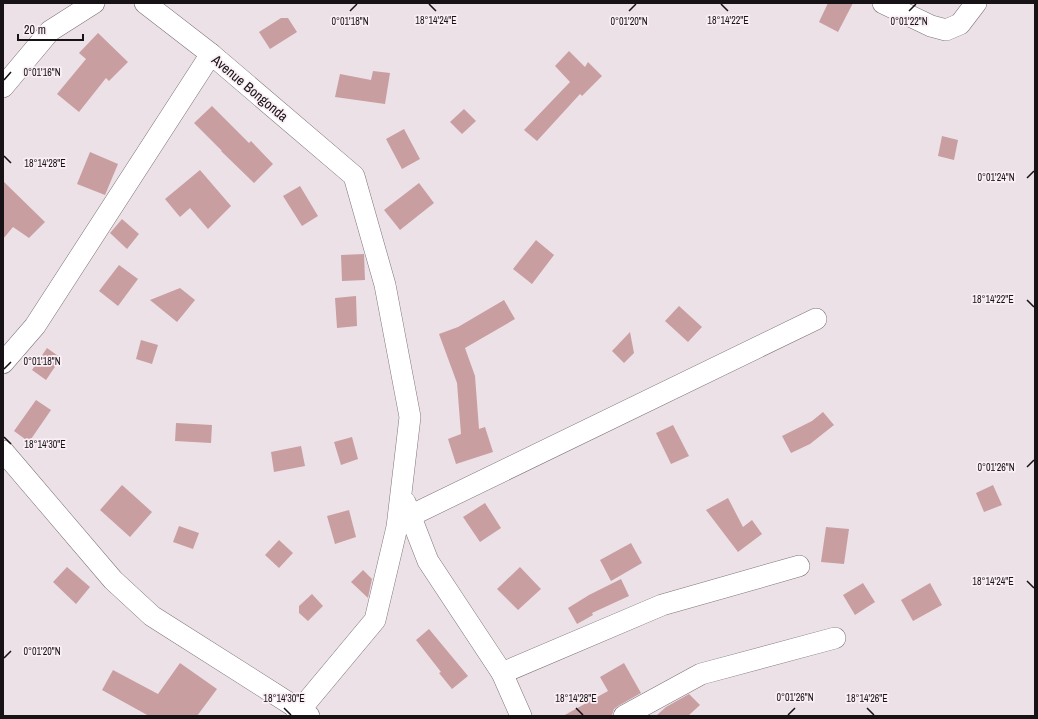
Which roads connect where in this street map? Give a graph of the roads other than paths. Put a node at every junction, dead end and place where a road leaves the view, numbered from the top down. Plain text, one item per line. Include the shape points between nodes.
1 (94, 3) edge
2 (145, 3) edge
3 (883, 3) edge
4 (976, 3) edge
5 (211, 54) junction
6 (3, 87) edge
7 (816, 319) dead end
8 (3, 363) edge
9 (3, 451) edge
10 (401, 492) junction
11 (410, 516) junction
12 (800, 566) dead end
13 (835, 638) dead end
14 (502, 673) junction
15 (302, 714) edge
16 (521, 716) edge
17 (624, 716) edge

1 - 6 street via 50,31
2 - 5 street, Avenue Bongonda
3 - 4 street via 931,26 946,30 960,24
5 - 8 street via 35,326
5 - 10 street, Avenue Bongonda via 354,176 385,284 410,417
7 - 11 street
9 - 15 street via 113,580 152,616
10 - 11 street
10 - 15 street via 397,528 376,620
11 - 14 street via 428,562
12 - 14 street via 662,605
13 - 17 street via 701,674
14 - 16 street

